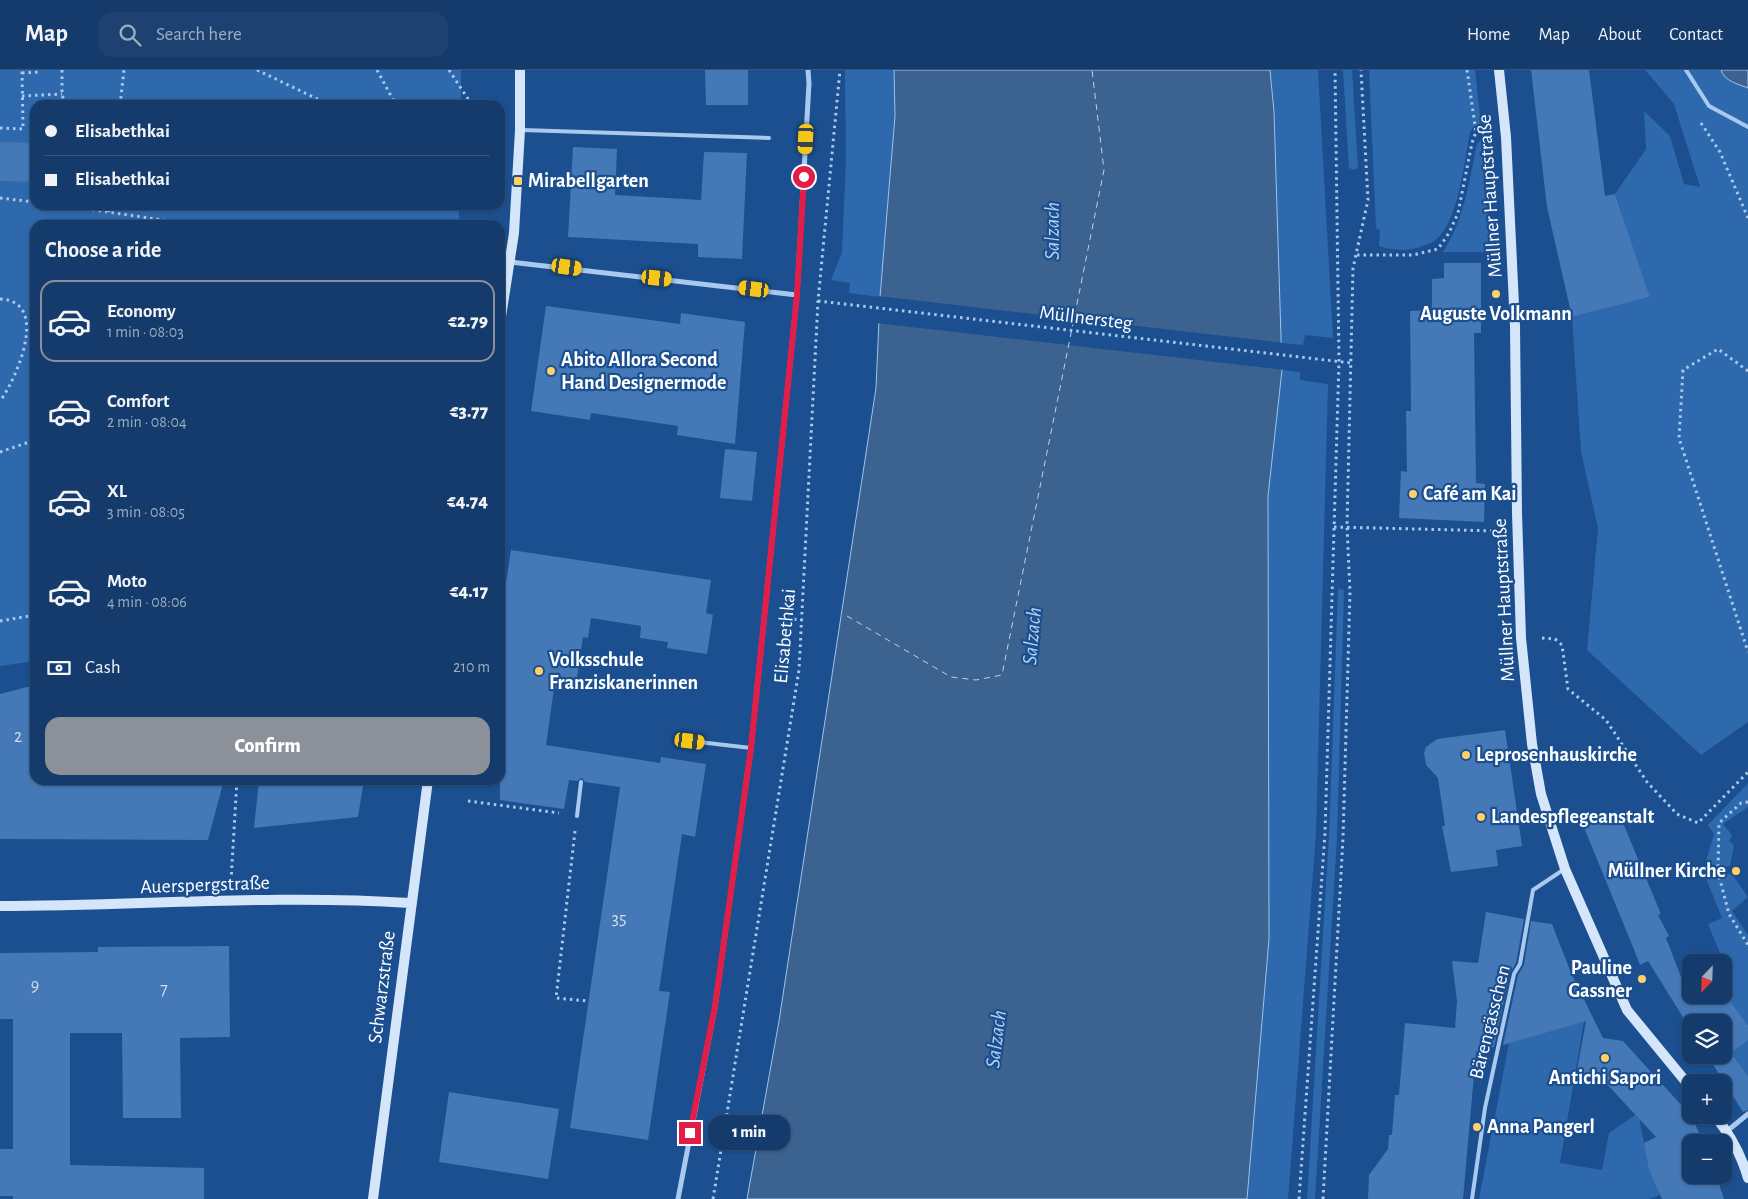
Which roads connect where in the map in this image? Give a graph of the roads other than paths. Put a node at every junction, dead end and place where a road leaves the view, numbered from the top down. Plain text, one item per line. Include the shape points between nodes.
1 (520, 70) edge
2 (808, 70) edge
3 (1499, 70) edge
4 (1686, 70) edge
5 (1748, 127) edge
6 (520, 130) junction
7 (769, 138) dead end
8 (510, 262) junction
9 (505, 292) edge
10 (797, 295) junction
11 (690, 741) dead end
12 (751, 748) junction
13 (581, 782) dead end
14 (427, 785) edge
15 (577, 816) road end
16 (1565, 869) junction
17 (410, 903) junction
18 (0, 906) edge
19 (1682, 1077) edge
20 (1748, 1114) edge
21 (1721, 1124) edge
22 (1727, 1131) junction
23 (1748, 1178) edge
24 (373, 1199) edge
25 (678, 1199) edge
26 (1472, 1199) edge

1 - 6 street
2 - 10 street, Elisabethkai
3 - 16 street, Müllner Hauptstraße via 1515,326 1521,638 1538,778
4 - 5 lane via 1709,106
6 - 7 lane
6 - 8 street
8 - 9 street
8 - 10 street
10 - 12 street, Elisabethkai
11 - 12 lane
12 - 25 street, Elisabethkai via 715,1006
13 - 15 lane
14 - 17 street, Schwarzstraße
16 - 19 street, Müllner Hauptstraße via 1627,1010
16 - 26 lane, Bärengässchen via 1533,890 1520,964 1514,974 1485,1108
17 - 18 street, Auerspergstraße via 340,898
17 - 24 street, Schwarzstraße
20 - 22 street
21 - 22 street
22 - 23 street

